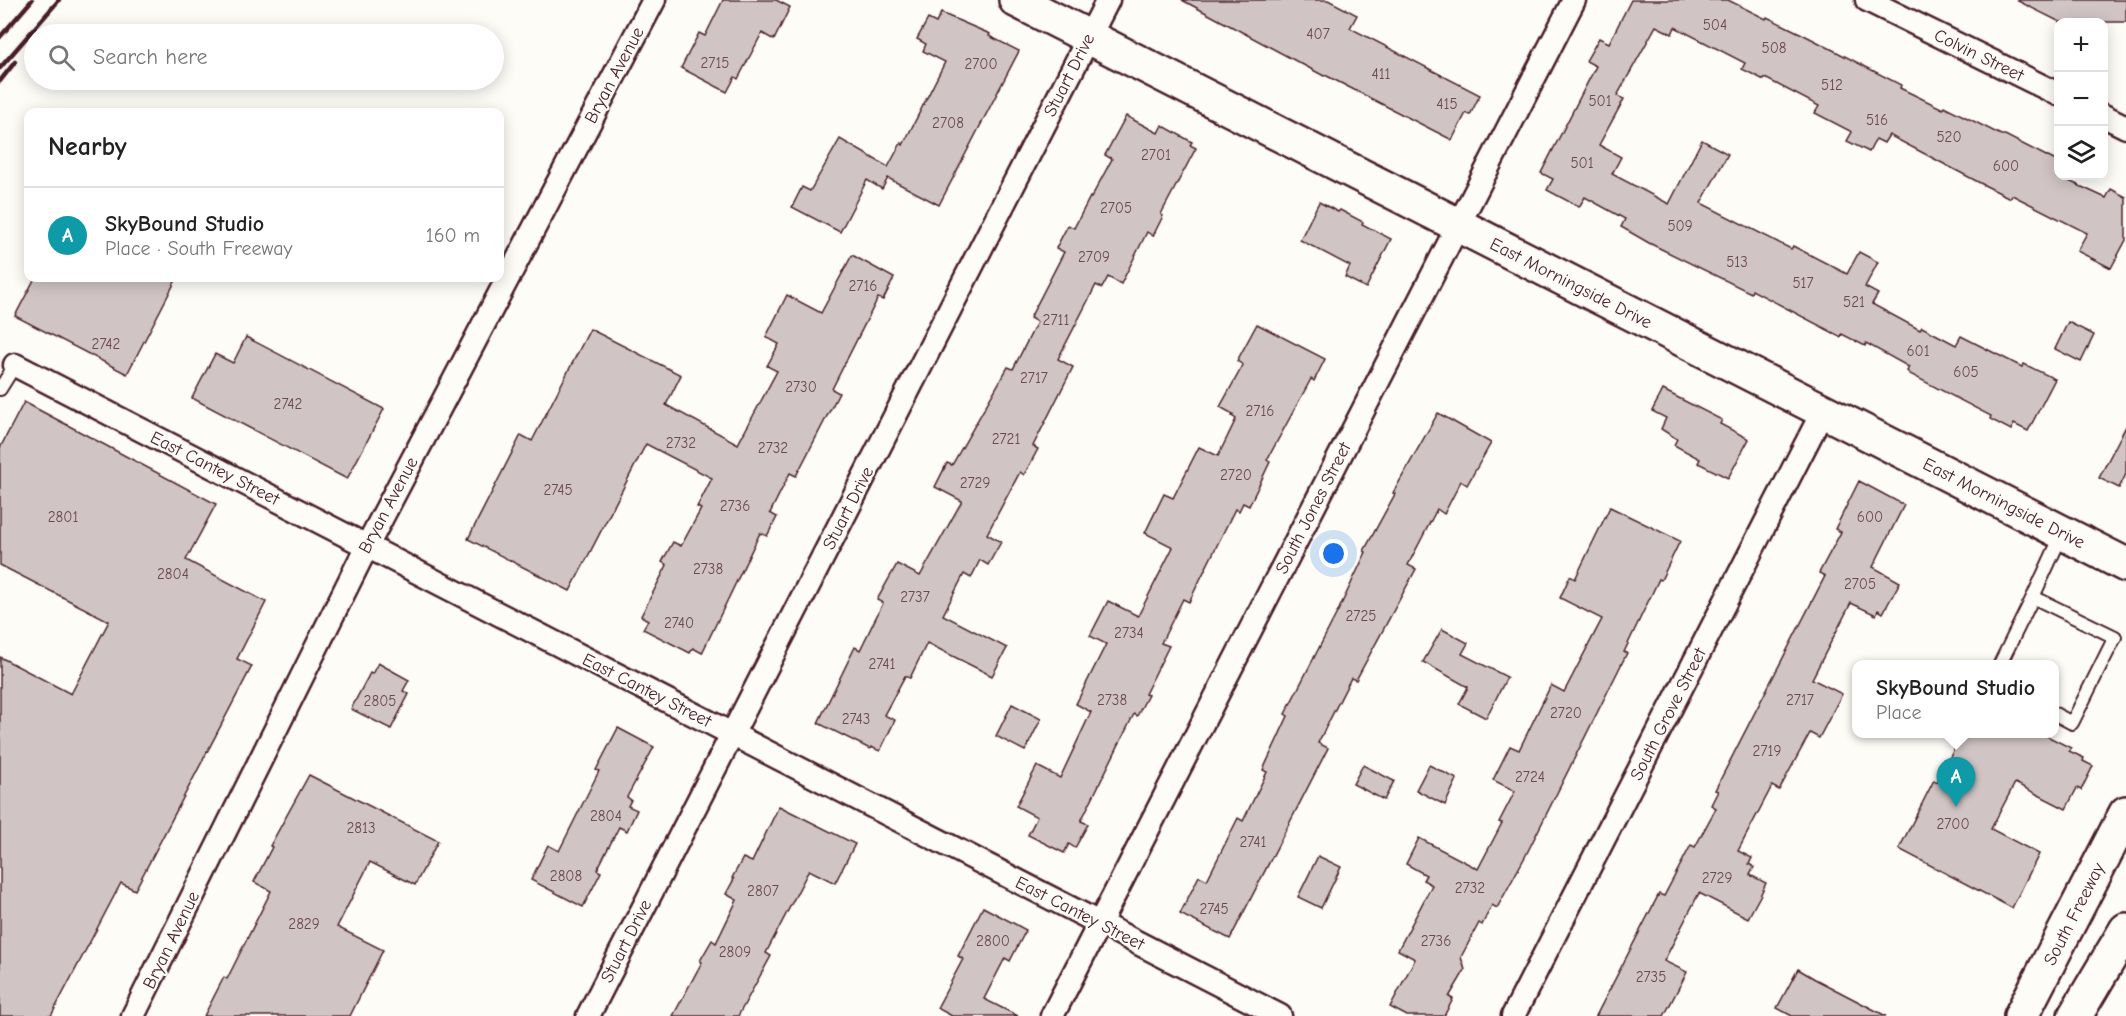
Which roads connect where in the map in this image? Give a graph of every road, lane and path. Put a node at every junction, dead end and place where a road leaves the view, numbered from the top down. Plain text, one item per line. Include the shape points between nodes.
1 (654, 0) edge
2 (1016, 0) edge
3 (1108, 0) edge
4 (1574, 0) edge
5 (1867, 0) edge
6 (1088, 38) junction
7 (2054, 92) edge
8 (2108, 118) edge
9 (2126, 127) edge
10 (1458, 225) junction
11 (15, 365) joint
12 (0, 389) edge
13 (1823, 411) junction
14 (2062, 533) junction
15 (367, 546) junction
16 (2126, 565) edge
17 (2033, 597) junction
18 (2002, 660) edge
19 (2059, 716) edge
20 (732, 734) junction
21 (2126, 813) edge
22 (1100, 923) junction
23 (2126, 930) edge
24 (133, 1016) edge
25 (588, 1016) edge
26 (1052, 1016) edge
27 (1280, 1016) edge
28 (1514, 1016) edge
29 (2022, 1016) edge
30 (2075, 1016) edge

1 - 15 street, Bryan Avenue
2 - 6 main road, East Morningside Drive
3 - 6 street, Stuart Drive
4 - 10 street, South Jones Street
5 - 7 street, Colvin Street
6 - 10 main road, East Morningside Drive
6 - 20 street, Stuart Drive
8 - 9 street
10 - 13 main road, East Morningside Drive
10 - 22 street, South Jones Street
11 - 12 lane
11 - 15 street, East Cantey Street
13 - 14 main road, East Morningside Drive
13 - 28 street, South Grove Street
14 - 16 main road, East Morningside Drive
14 - 17 lane
15 - 20 street, East Cantey Street
15 - 24 street, Bryan Avenue
17 - 18 lane
17 - 19 lane via 2115,637 2072,723
20 - 22 street, East Cantey Street
20 - 25 street, Stuart Drive
21 - 29 main road, South Freeway
22 - 26 street, South Jones Street
22 - 27 street, East Cantey Street
23 - 30 main road

